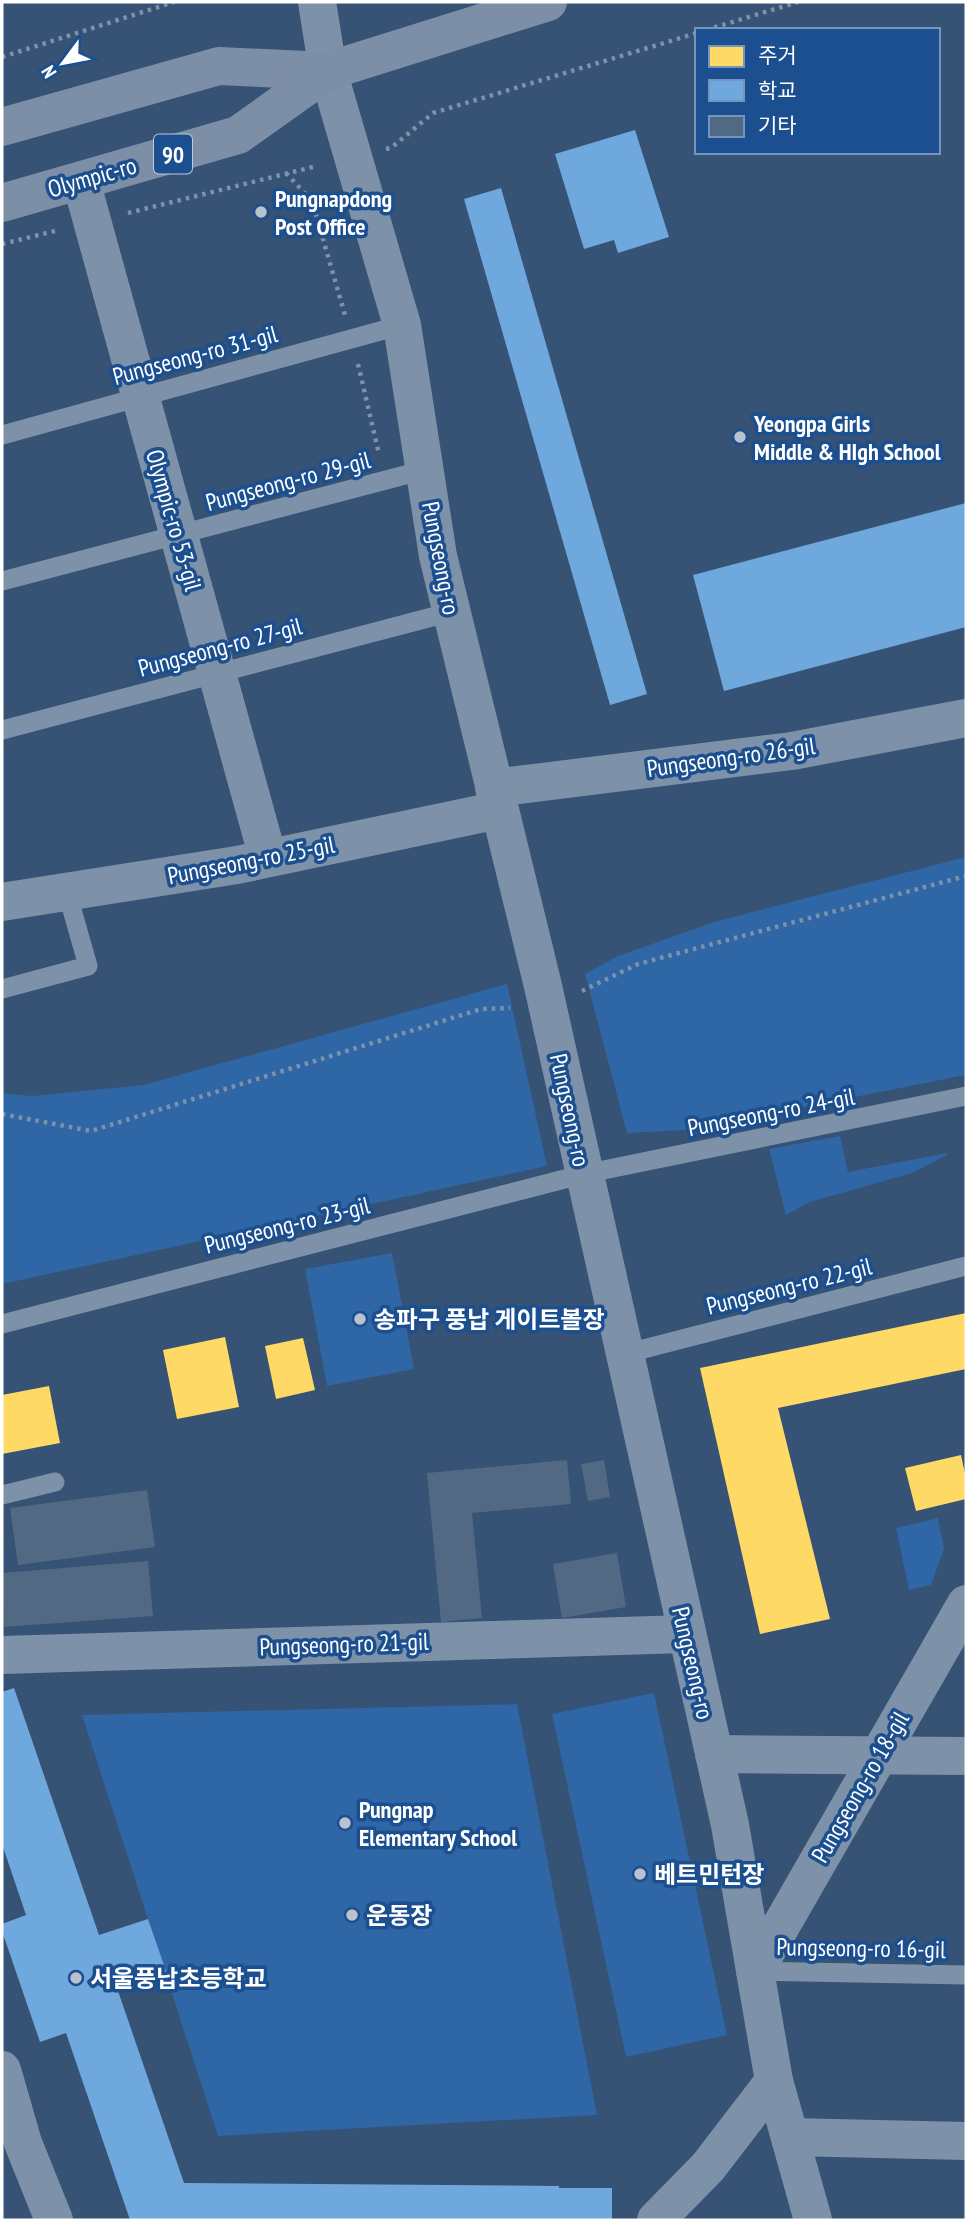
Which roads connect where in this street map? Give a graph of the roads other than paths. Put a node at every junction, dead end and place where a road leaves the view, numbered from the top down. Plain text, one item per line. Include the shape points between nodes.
1 (317, 2) edge
2 (548, 2) edge
3 (328, 71) junction
4 (2, 127) edge
5 (81, 181) junction
6 (2, 203) edge
7 (402, 325) junction
8 (140, 395) junction
9 (2, 435) edge
10 (424, 470) junction
11 (178, 535) junction
12 (2, 581) edge
13 (451, 612) junction
14 (217, 673) junction
15 (966, 718) edge
16 (2, 730) edge
17 (496, 799) junction
18 (268, 858) junction
19 (67, 891) junction
20 (2, 902) edge
21 (2, 989) edge
22 (966, 1096) edge
23 (584, 1174) junction
24 (966, 1266) edge
25 (2, 1324) edge
26 (624, 1354) junction
27 (55, 1482) dead end
28 (2, 1495) edge
29 (966, 1604) edge
30 (686, 1634) junction
31 (2, 1655) edge
32 (714, 1754) junction
33 (877, 1755) junction
34 (966, 1756) edge
35 (755, 1971) junction
36 (966, 1975) edge
37 (774, 2081) junction
38 (5, 2092) edge
39 (790, 2137) junction
40 (966, 2141) edge
41 (54, 2220) edge
42 (656, 2220) edge
43 (814, 2220) edge

1 - 3 street, Pungseong-ro
2 - 3 main road, Olympic-ro / 90
3 - 4 main road, Olympic-ro / 90 via 219,66
3 - 5 main road, Olympic-ro / 90 via 238,135
3 - 7 street, Pungseong-ro
5 - 6 main road, Olympic-ro / 90
5 - 8 street, Olympic-ro 53-gil
7 - 8 lane, Pungseong-ro 31-gil
7 - 10 street, Pungseong-ro
8 - 9 lane, Pungseong-ro 31-gil
8 - 11 street, Olympic-ro 53-gil
10 - 11 lane, Pungseong-ro 29-gil
10 - 13 street, Pungseong-ro
11 - 12 lane, Pungseong-ro 29-gil
11 - 14 street, Olympic-ro 53-gil
13 - 14 lane, Pungseong-ro 27-gil
13 - 17 street, Pungseong-ro
14 - 16 lane, Pungseong-ro 27-gil
14 - 18 street, Olympic-ro 53-gil
15 - 17 street, Pungseong-ro 26-gil
17 - 18 street, Pungseong-ro 25-gil
17 - 23 street, Pungseong-ro
18 - 19 street, Pungseong-ro 25-gil
19 - 20 street, Pungseong-ro 25-gil
19 - 21 lane via 88,966
22 - 23 lane, Pungseong-ro 24-gil
23 - 25 lane, Pungseong-ro 23-gil
23 - 26 street, Pungseong-ro
24 - 26 lane, Pungseong-ro 22-gil
26 - 30 street, Pungseong-ro
27 - 28 lane
29 - 33 street, Pungseong-ro 18-gil
30 - 31 street, Pungseong-ro 21-gil
30 - 32 street, Pungseong-ro
32 - 33 street
32 - 35 street, Pungseong-ro
33 - 34 street
33 - 35 street, Pungseong-ro 18-gil
35 - 36 lane, Pungseong-ro 16-gil
35 - 37 street, Pungseong-ro
37 - 39 street, Pungseong-ro
37 - 42 street via 708,2167
38 - 41 street
39 - 40 street
39 - 43 street, Pungseong-ro

